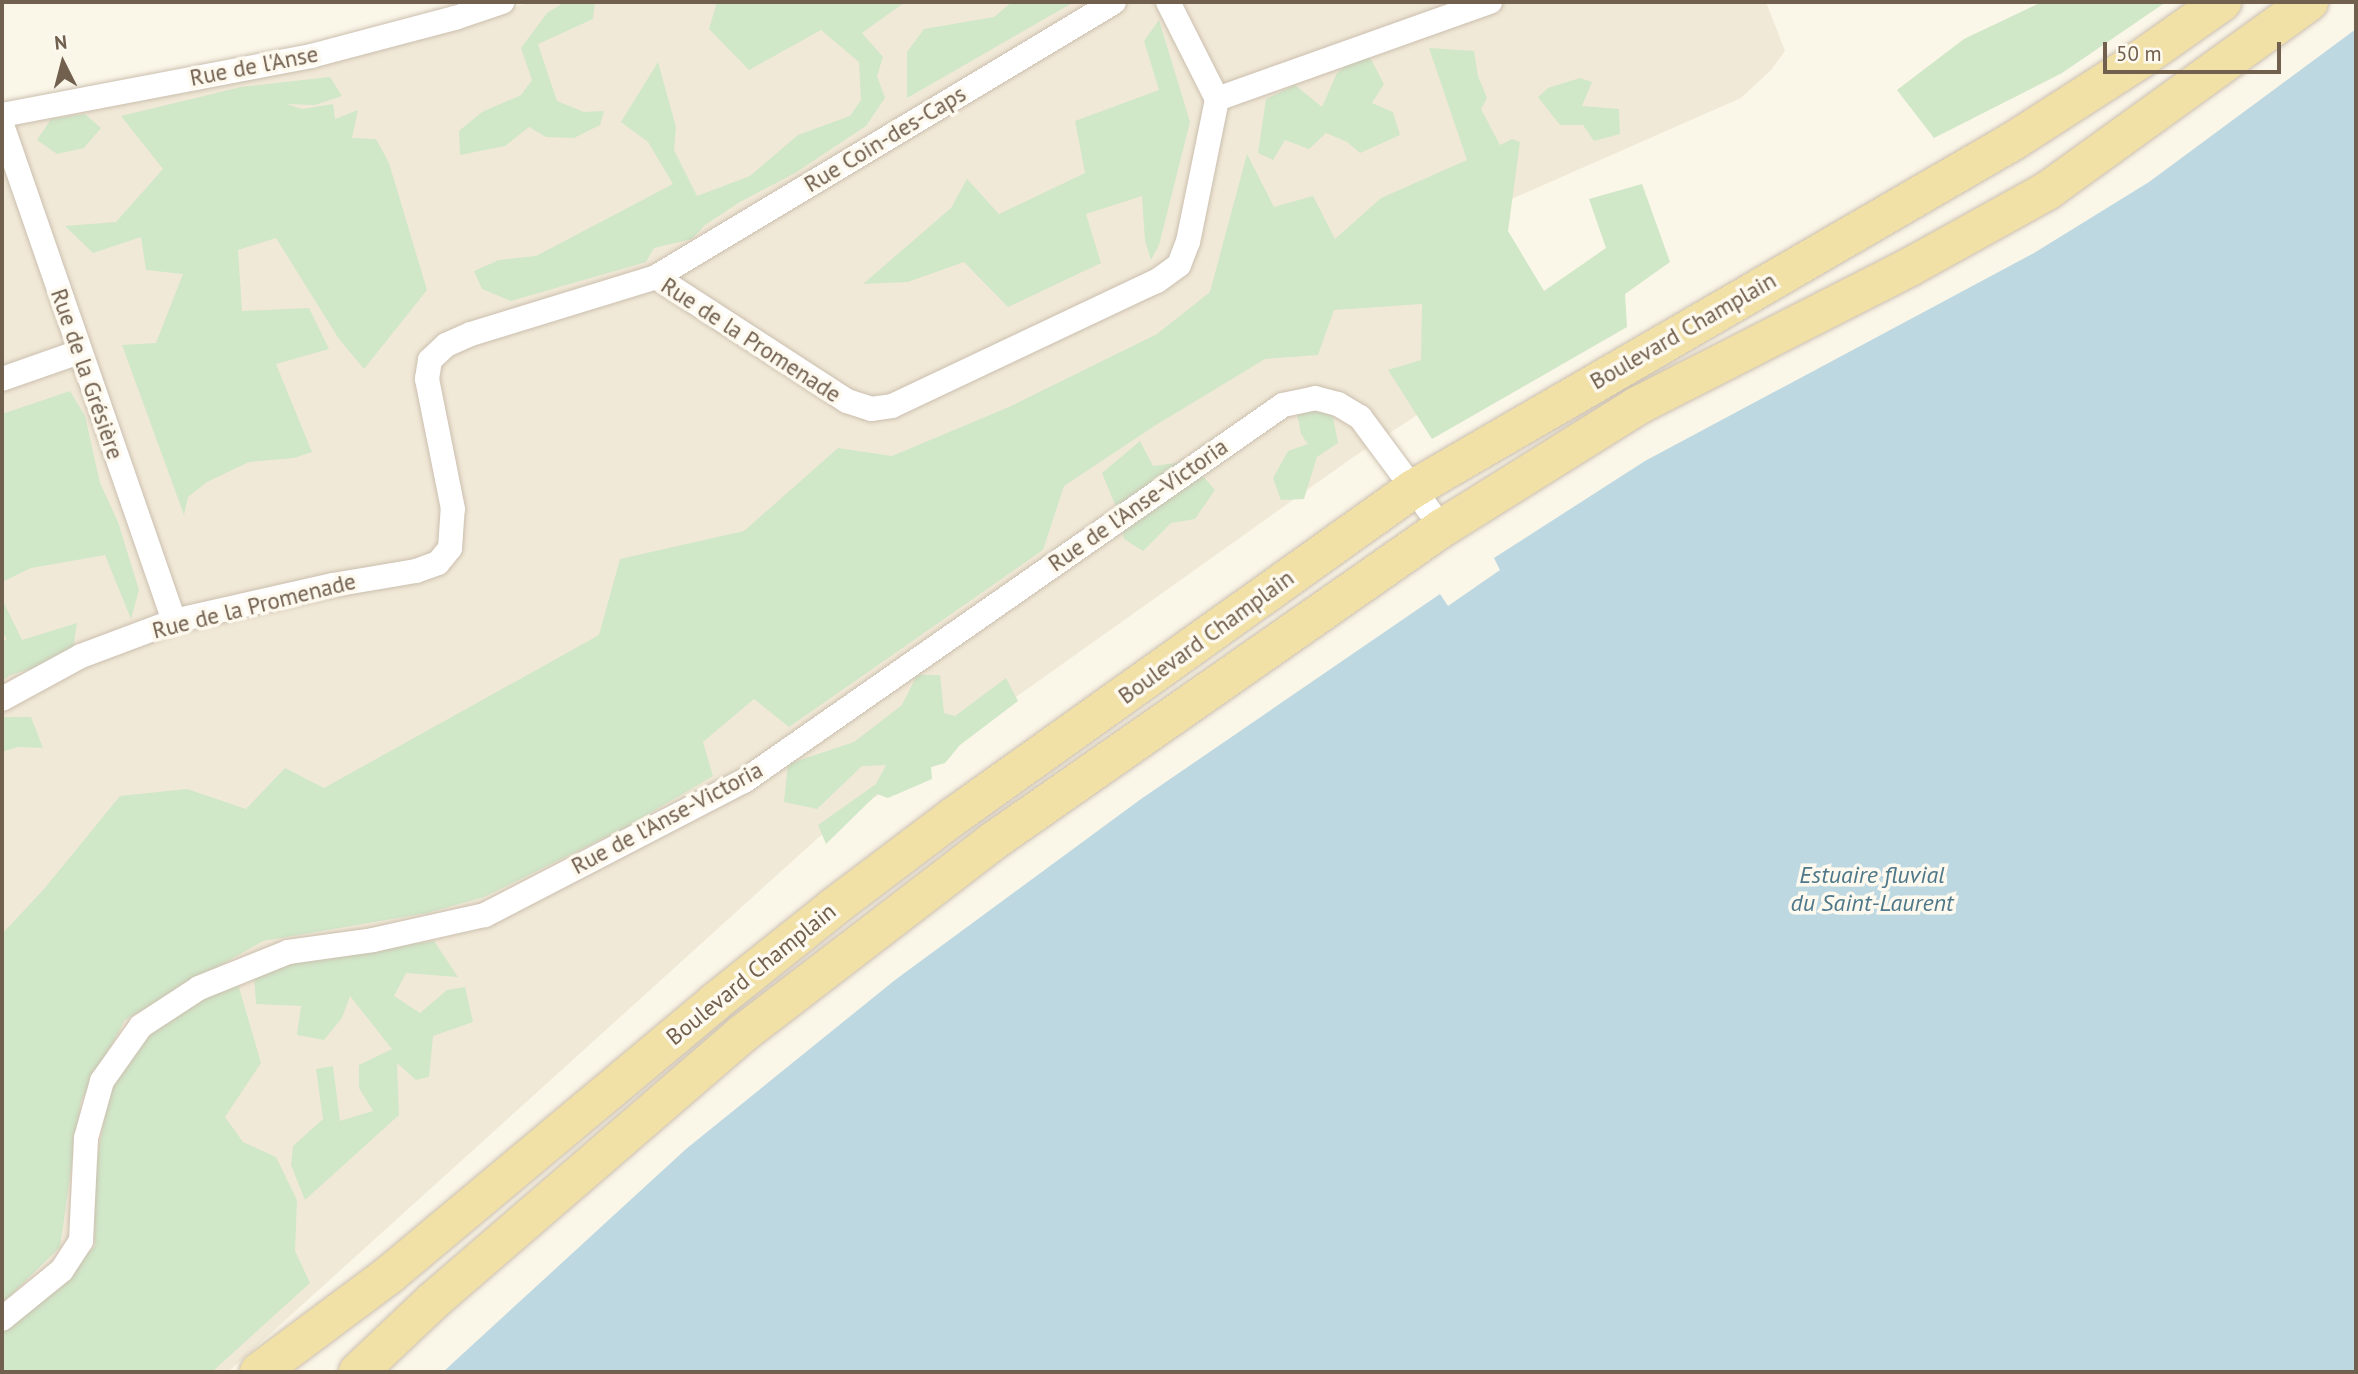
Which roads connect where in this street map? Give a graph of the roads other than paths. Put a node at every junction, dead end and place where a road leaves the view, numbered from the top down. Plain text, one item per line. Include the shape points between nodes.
1 (502, 2) edge
2 (1114, 2) edge
3 (1168, 2) edge
4 (1490, 2) edge
5 (2222, 2) edge
6 (2309, 2) edge
7 (1217, 99) junction
8 (2, 115) edge
9 (2, 125) edge
10 (656, 277) junction
11 (79, 352) junction
12 (2, 379) edge
13 (1413, 489) junction
14 (1442, 528) junction
15 (174, 621) junction
16 (2, 699) edge
17 (2, 1319) edge
18 (259, 1372) edge
19 (358, 1372) edge

1 - 8 street, Rue de l'Anse via 311,56
2 - 10 street, Rue Coin-des-Caps
3 - 7 street
4 - 7 street
5 - 13 main road, Boulevard Champlain via 2015,140
6 - 14 main road, Boulevard Champlain via 2047,191 1637,407
7 - 10 street, Rue de la Promenade via 1188,242 1179,265 1145,286 892,406 871,409 847,401
9 - 11 street, Rue de la Grésière
10 - 15 street, Rue de la Promenade via 471,334 446,345 430,360 430,406 453,509 450,548 438,563
11 - 12 street
11 - 15 street, Rue de la Grésière
13 - 14 street, Rue de l'Anse-Victoria
13 - 17 street, Rue de l'Anse-Victoria via 1360,417 1339,404 1315,398 1283,405 744,781 485,915 373,940 288,951 200,988 141,1026 102,1081 86,1138 81,1241 62,1270
13 - 18 main road, Boulevard Champlain via 834,907 389,1275
14 - 19 main road, Boulevard Champlain via 992,842 864,937 742,1034 433,1301
15 - 16 street, Rue de la Promenade via 81,656

